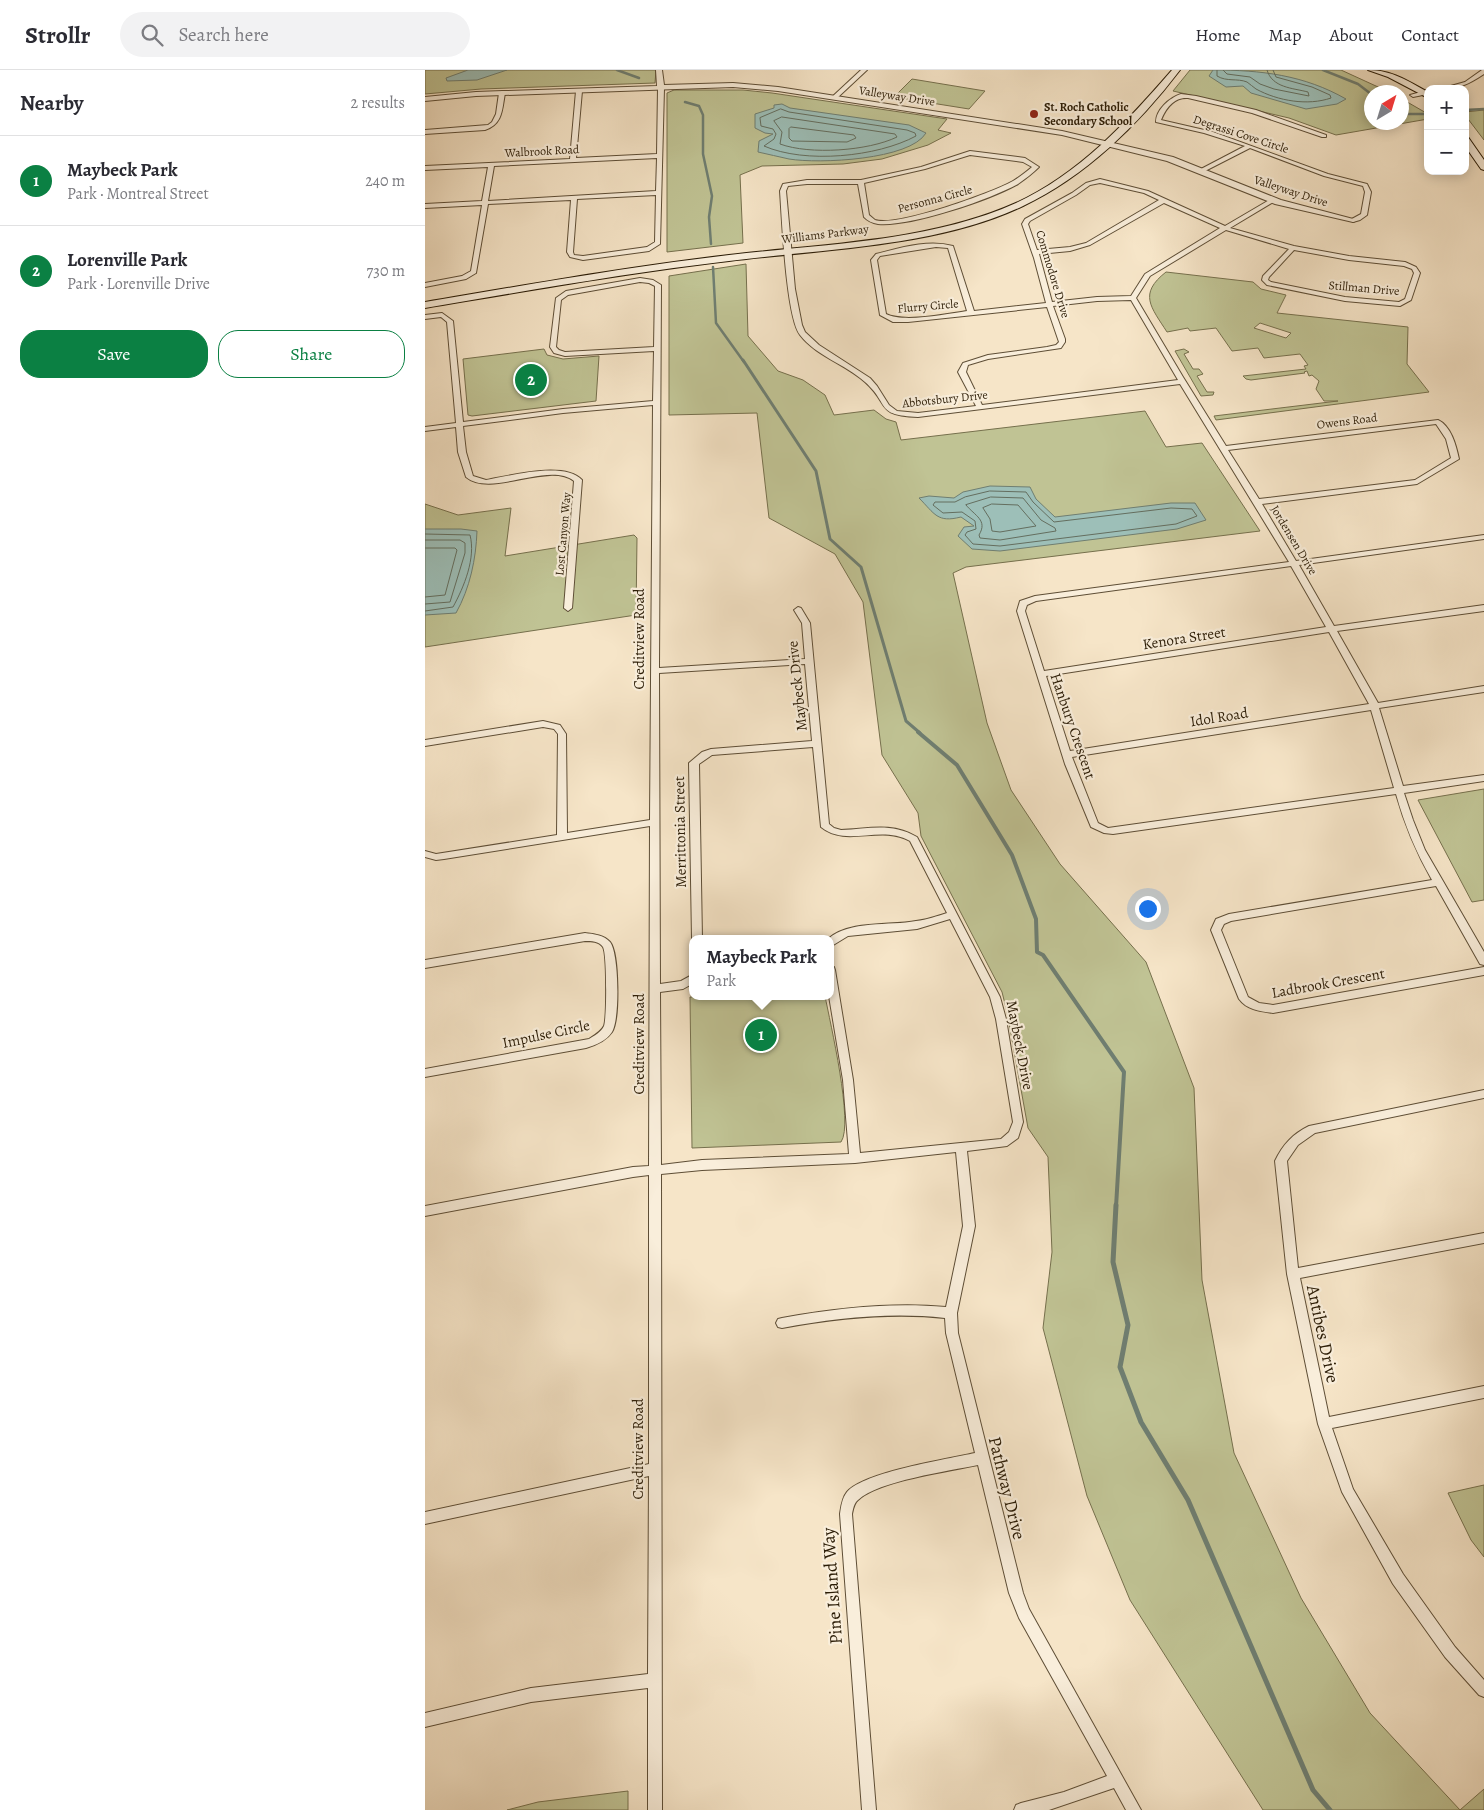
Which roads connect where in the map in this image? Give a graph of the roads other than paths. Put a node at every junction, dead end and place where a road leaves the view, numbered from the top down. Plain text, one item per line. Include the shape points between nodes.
1 (659, 70) edge
2 (862, 70) edge
3 (1175, 70) edge
4 (1484, 71) edge
5 (1375, 72) edge
6 (1459, 85) edge
7 (661, 88) junction
8 (579, 91) junction
9 (502, 93) junction
10 (834, 98) junction
11 (1424, 98) edge
12 (425, 99) edge
13 (425, 132) edge
14 (1324, 136) dead end
15 (1097, 141) junction
16 (1469, 145) edge
17 (1250, 146) junction
18 (660, 156) junction
19 (573, 160) junction
20 (491, 164) junction
21 (1067, 164) dead end
22 (1484, 167) edge
23 (425, 168) edge
24 (1203, 170) junction
25 (861, 182) junction
26 (659, 193) junction
27 (574, 197) junction
28 (1164, 200) junction
29 (1273, 200) junction
30 (485, 202) junction
31 (425, 206) edge
32 (1353, 220) joint
33 (1225, 228) junction
34 (788, 248) junction
35 (1293, 248) junction
36 (1037, 252) junction
37 (425, 285) edge
38 (425, 298) edge
39 (1133, 298) junction
40 (1050, 304) junction
41 (425, 305) edge
42 (971, 313) junction
43 (425, 317) edge
44 (657, 349) junction
45 (1182, 382) junction
46 (657, 403) junction
47 (980, 407) junction
48 (459, 424) junction
49 (425, 429) edge
50 (1223, 448) junction
51 (1257, 502) junction
52 (1484, 538) edge
53 (1294, 563) junction
54 (568, 608) dead end
55 (1484, 608) edge
56 (798, 610) dead end
57 (1331, 629) junction
58 (809, 661) junction
59 (655, 671) junction
60 (1041, 674) junction
61 (1484, 689) edge
62 (1375, 706) junction
63 (425, 743) edge
64 (817, 744) junction
65 (1067, 756) junction
66 (1484, 778) edge
67 (1398, 789) junction
68 (656, 822) junction
69 (562, 837) junction
70 (425, 854) edge
71 (1439, 882) junction
72 (953, 915) junction
73 (697, 935) edge
74 (834, 940) edge
75 (1484, 962) edge
76 (425, 964) edge
77 (1484, 971) edge
78 (689, 981) edge
79 (655, 989) junction
80 (834, 993) edge
81 (425, 1073) edge
82 (1484, 1094) edge
83 (961, 1148) junction
84 (855, 1158) junction
85 (655, 1170) junction
86 (425, 1211) edge
87 (1484, 1238) edge
88 (1293, 1274) junction
89 (951, 1313) junction
90 (782, 1323) dead end
91 (1484, 1392) edge
92 (1324, 1424) junction
93 (981, 1458) junction
94 (654, 1469) junction
95 (425, 1518) edge
96 (654, 1680) junction
97 (1484, 1690) edge
98 (425, 1720) edge
99 (1117, 1780) junction
100 (655, 1810) edge
101 (869, 1810) edge
102 (1021, 1810) edge
103 (1134, 1810) edge

1 - 7 street
2 - 10 street
3 - 15 main road, Williams Parkway via 1135,116
4 - 6 street
5 - 11 main road
7 - 8 street, Valleyway Drive
7 - 10 street, Valleyway Drive via 733,85
7 - 18 street
8 - 9 street, Valleyway Drive
8 - 19 street
9 - 12 street, Valleyway Drive
9 - 13 street via 497,122 493,126
10 - 15 street, Valleyway Drive
14 - 17 street, Degrassi Cove Circle via 1297,124 1189,96 1174,99 1158,120
15 - 24 street, Valleyway Drive
15 - 34 main road, Williams Parkway via 1054,186 1019,205 979,220 894,239
16 - 22 main road
17 - 24 street
17 - 32 street, Degrassi Cove Circle via 1335,179 1365,186 1364,215
18 - 19 street, Walbrook Road
18 - 26 street
19 - 20 street, Walbrook Road
20 - 23 street, Walbrook Road
20 - 30 street
21 - 34 main road, Williams Parkway via 1039,186 964,218 890,235
24 - 29 street, Valleyway Drive
25 - 25 street, Personna Circle via 866,216 879,222 898,221 976,200 1016,182 1036,167 1025,160 970,152 923,168
25 - 34 street, Personna Circle via 785,185
26 - 27 street
26 - 27 street via 659,242 656,246 583,258 569,252
27 - 30 street
28 - 33 street, Commodore Drive
28 - 36 street via 1088,244
28 - 36 street, Commodore Drive via 1114,183 1099,181 1088,184 1027,220 1025,224
29 - 32 street, Valleyway Drive
29 - 33 street
30 - 31 street
30 - 37 street via 472,274
33 - 35 street, Stillman Drive
33 - 39 street via 1147,275
34 - 38 main road, Williams Parkway via 642,262
34 - 41 main road, Williams Parkway via 592,276
34 - 47 street, Abbotsbury Drive via 795,317 801,332 868,381 886,409 898,415 918,415
35 - 35 street, Stillman Drive via 1405,264 1417,273 1408,300 1400,304 1345,299 1269,284 1266,276
36 - 40 street, Commodore Drive
39 - 40 street, Flurry Circle
39 - 45 street, Jordensen Drive
40 - 42 street, Flurry Circle
40 - 47 street, Commodore Drive via 1061,334 1059,347 976,359 965,364 962,372
42 - 42 street, Flurry Circle via 951,247 945,244 878,255 874,260 883,316 909,320
43 - 48 street via 442,315 450,321
44 - 44 street, Creditview Road via 659,285 654,281 640,280 563,294 557,299 553,347 556,352
44 - 46 street, Creditview Road
45 - 47 street, Abbotsbury Drive
45 - 50 street, Jordensen Drive
46 - 48 street
46 - 59 street, Creditview Road
48 - 49 street
48 - 54 street, Lost Canyon Way via 468,475 474,480 487,482 560,472 578,480
50 - 51 street, Jordensen Drive
50 - 51 street, Owens Road via 1438,422 1445,429 1454,452 1455,459 1417,482
51 - 53 street, Jordensen Drive
52 - 53 street
53 - 57 street, Jordensen Drive
53 - 60 street, Hanbury Crescent via 1027,601 1021,611
55 - 57 street, Kenora Street
56 - 58 street, Maybeck Drive via 806,623
57 - 60 street, Kenora Street
57 - 62 street, Jordensen Drive
58 - 59 street
58 - 64 street, Maybeck Drive
59 - 68 street, Creditview Road
60 - 65 street, Hanbury Crescent
61 - 62 street, Idol Road
62 - 65 street, Idol Road
62 - 67 street, Jordensen Drive
63 - 69 street via 543,724 557,727 562,734
64 - 72 street, Maybeck Drive via 827,828 837,833 893,829 908,834 914,839
64 - 73 street, Merrittonia Street via 711,752 694,763
65 - 67 street, Hanbury Crescent via 1094,825 1107,831
66 - 67 street, Hanbury Crescent
67 - 71 street, Jordensen Drive via 1421,850
68 - 69 street
68 - 79 street, Creditview Road
69 - 70 street via 436,857
71 - 75 street, Jordensen Drive
71 - 77 street, Ladbrook Crescent via 1229,918 1220,922 1216,930 1244,999 1265,1009
72 - 74 street via 917,925 847,932
72 - 83 street, Maybeck Drive via 995,997 1018,1122 1015,1134 1003,1143
76 - 81 street, Impulse Circle via 585,937 605,942 611,954 610,1024 598,1039 586,1044
78 - 79 street via 683,985
79 - 85 street, Creditview Road
80 - 84 street via 849,1080
82 - 88 street, Antibes Drive via 1313,1129 1298,1136 1287,1147 1281,1161
83 - 84 street, Maybeck Drive
83 - 89 street, Pathway Drive via 969,1226
84 - 85 street, Maybeck Drive
85 - 86 street, Maybeck Drive
85 - 94 street, Creditview Road
87 - 88 street
88 - 92 street, Antibes Drive
89 - 90 street via 892,1309
89 - 93 street, Pathway Drive via 956,1357
91 - 92 street
92 - 97 street, Antibes Drive via 1348,1492 1397,1579 1450,1652
93 - 99 street, Pathway Drive via 1024,1613
93 - 101 street, Pine Island Way via 871,1484 852,1496 847,1507
94 - 95 street
94 - 96 street, Creditview Road
96 - 98 street via 531,1695
96 - 100 street, Creditview Road
99 - 102 street
99 - 103 street, Pathway Drive

